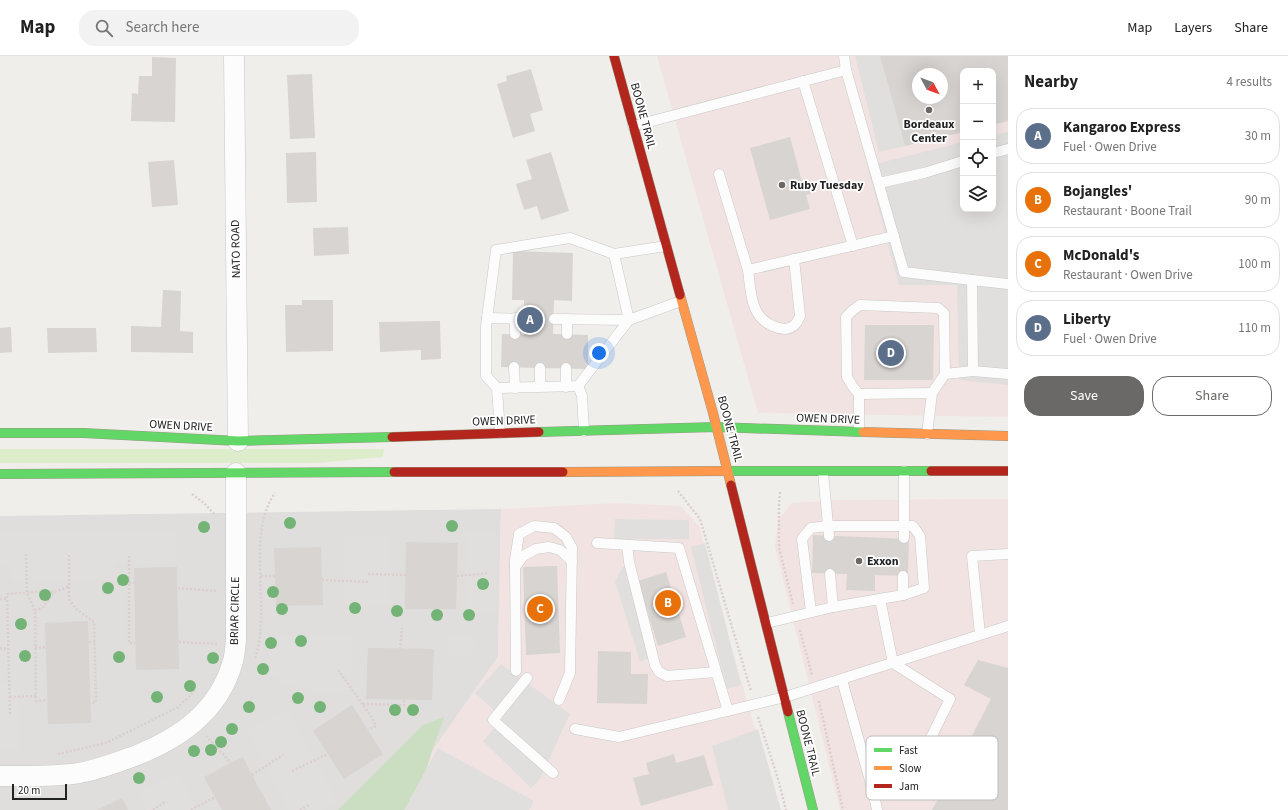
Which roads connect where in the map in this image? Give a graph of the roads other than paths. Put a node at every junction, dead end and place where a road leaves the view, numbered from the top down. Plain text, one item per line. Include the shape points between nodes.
1 (234, 56) edge
2 (614, 56) edge
3 (844, 56) edge
4 (846, 70) junction
5 (803, 81) junction
6 (633, 126) junction
7 (1008, 149) edge
8 (996, 152) edge
9 (960, 162) edge
10 (719, 174) dead end
11 (879, 183) junction
12 (894, 236) junction
13 (666, 246) junction
14 (853, 246) junction
15 (614, 254) junction
16 (794, 259) junction
17 (748, 270) junction
18 (972, 280) junction
19 (1008, 284) edge
20 (681, 301) junction
21 (487, 318) junction
22 (554, 319) dead end
23 (568, 319) junction
24 (629, 320) junction
25 (515, 334) dead end
26 (567, 334) dead end
27 (514, 367) dead end
28 (540, 368) dead end
29 (566, 368) dead end
30 (973, 371) junction
31 (945, 374) junction
32 (1008, 374) edge
33 (540, 386) junction
34 (578, 386) junction
35 (566, 387) junction
36 (497, 388) junction
37 (515, 388) junction
38 (932, 393) junction
39 (859, 394) junction
40 (716, 427) junction
41 (584, 431) junction
42 (859, 432) junction
43 (0, 433) edge
44 (500, 433) junction
45 (927, 434) junction
46 (1008, 436) edge
47 (238, 441) junction
48 (728, 471) junction
49 (904, 471) junction
50 (823, 472) junction
51 (1008, 472) edge
52 (236, 473) junction
53 (0, 474) edge
54 (904, 526) junction
55 (828, 531) junction
56 (904, 538) dead end
57 (597, 543) dead end
58 (627, 545) junction
59 (1008, 554) edge
60 (572, 561) junction
61 (515, 567) junction
62 (830, 574) dead end
63 (903, 576) dead end
64 (903, 595) junction
65 (880, 599) junction
66 (833, 607) junction
67 (811, 612) junction
68 (767, 623) junction
69 (1008, 626) edge
70 (980, 634) junction
71 (893, 663) junction
72 (516, 671) dead end
73 (716, 672) junction
74 (527, 678) dead end
75 (842, 680) junction
76 (785, 698) junction
77 (559, 700) dead end
78 (728, 711) junction
79 (575, 729) dead end
80 (932, 736) edge
81 (866, 766) edge
82 (552, 773) dead end
83 (0, 776) edge
84 (875, 800) edge
85 (813, 810) edge
86 (877, 810) edge

1 - 47 street, NATO ROAD
2 - 6 main road, BOONE TRAIL
3 - 4 lane
4 - 5 lane
4 - 11 lane
5 - 6 lane
5 - 14 lane
6 - 13 main road, BOONE TRAIL
7 - 8 lane
9 - 11 lane
10 - 17 lane
11 - 12 lane
12 - 14 lane
12 - 18 lane via 904,272
13 - 15 lane
13 - 20 main road, BOONE TRAIL
14 - 16 lane
15 - 21 lane via 570,238 496,250
15 - 24 lane
16 - 17 lane
16 - 17 lane via 800,316 797,323 789,329 781,329 760,318 753,305
18 - 19 lane
18 - 30 lane
20 - 24 lane
20 - 40 main road, BOONE TRAIL
21 - 25 lane via 520,318
21 - 36 lane via 486,376
22 - 23 lane
23 - 24 lane
23 - 26 lane
24 - 34 lane
27 - 37 lane
28 - 33 lane
29 - 35 lane
30 - 31 lane
30 - 32 lane
31 - 38 lane
31 - 39 lane via 944,313 938,308 860,305 846,317 847,378
33 - 35 lane
33 - 37 lane
34 - 35 lane
34 - 41 lane via 582,396
36 - 37 lane
36 - 44 lane
38 - 39 lane
38 - 45 lane
39 - 42 lane
40 - 41 main road, OWEN DRIVE
40 - 42 main road, OWEN DRIVE
40 - 48 main road, BOONE TRAIL
41 - 44 main road, OWEN DRIVE
42 - 45 main road, OWEN DRIVE
43 - 47 main road, OWEN DRIVE via 83,433
44 - 47 main road, OWEN DRIVE
45 - 46 main road, OWEN DRIVE
48 - 50 main road
48 - 52 main road
48 - 68 main road, BOONE TRAIL
49 - 50 main road
49 - 51 main road
49 - 54 lane
50 - 55 lane
52 - 53 main road
52 - 83 street, BRIAR CIRCLE via 236,640 233,660 214,702 197,721 177,736 112,764 79,772
54 - 55 lane
54 - 56 lane
54 - 64 lane via 913,526 920,536 924,588
55 - 67 lane via 811,528 802,539
57 - 58 lane
58 - 73 lane via 679,548
58 - 73 lane via 629,562 655,665 659,672 667,676
59 - 70 lane via 972,556
60 - 61 lane via 560,550 549,547 536,548 523,556
60 - 61 lane via 572,548 566,537 554,528 534,526 519,534
60 - 77 lane via 570,673
61 - 72 lane
62 - 66 lane
63 - 64 lane
64 - 65 lane
65 - 66 lane
65 - 71 lane
66 - 67 lane
67 - 68 lane
68 - 76 main road, BOONE TRAIL
69 - 70 lane
70 - 71 lane
71 - 75 lane
71 - 80 lane via 950,699
73 - 78 lane
74 - 82 lane via 493,720
75 - 76 lane
75 - 81 lane
76 - 78 lane
76 - 85 main road, BOONE TRAIL
78 - 79 lane via 619,737
84 - 86 lane

